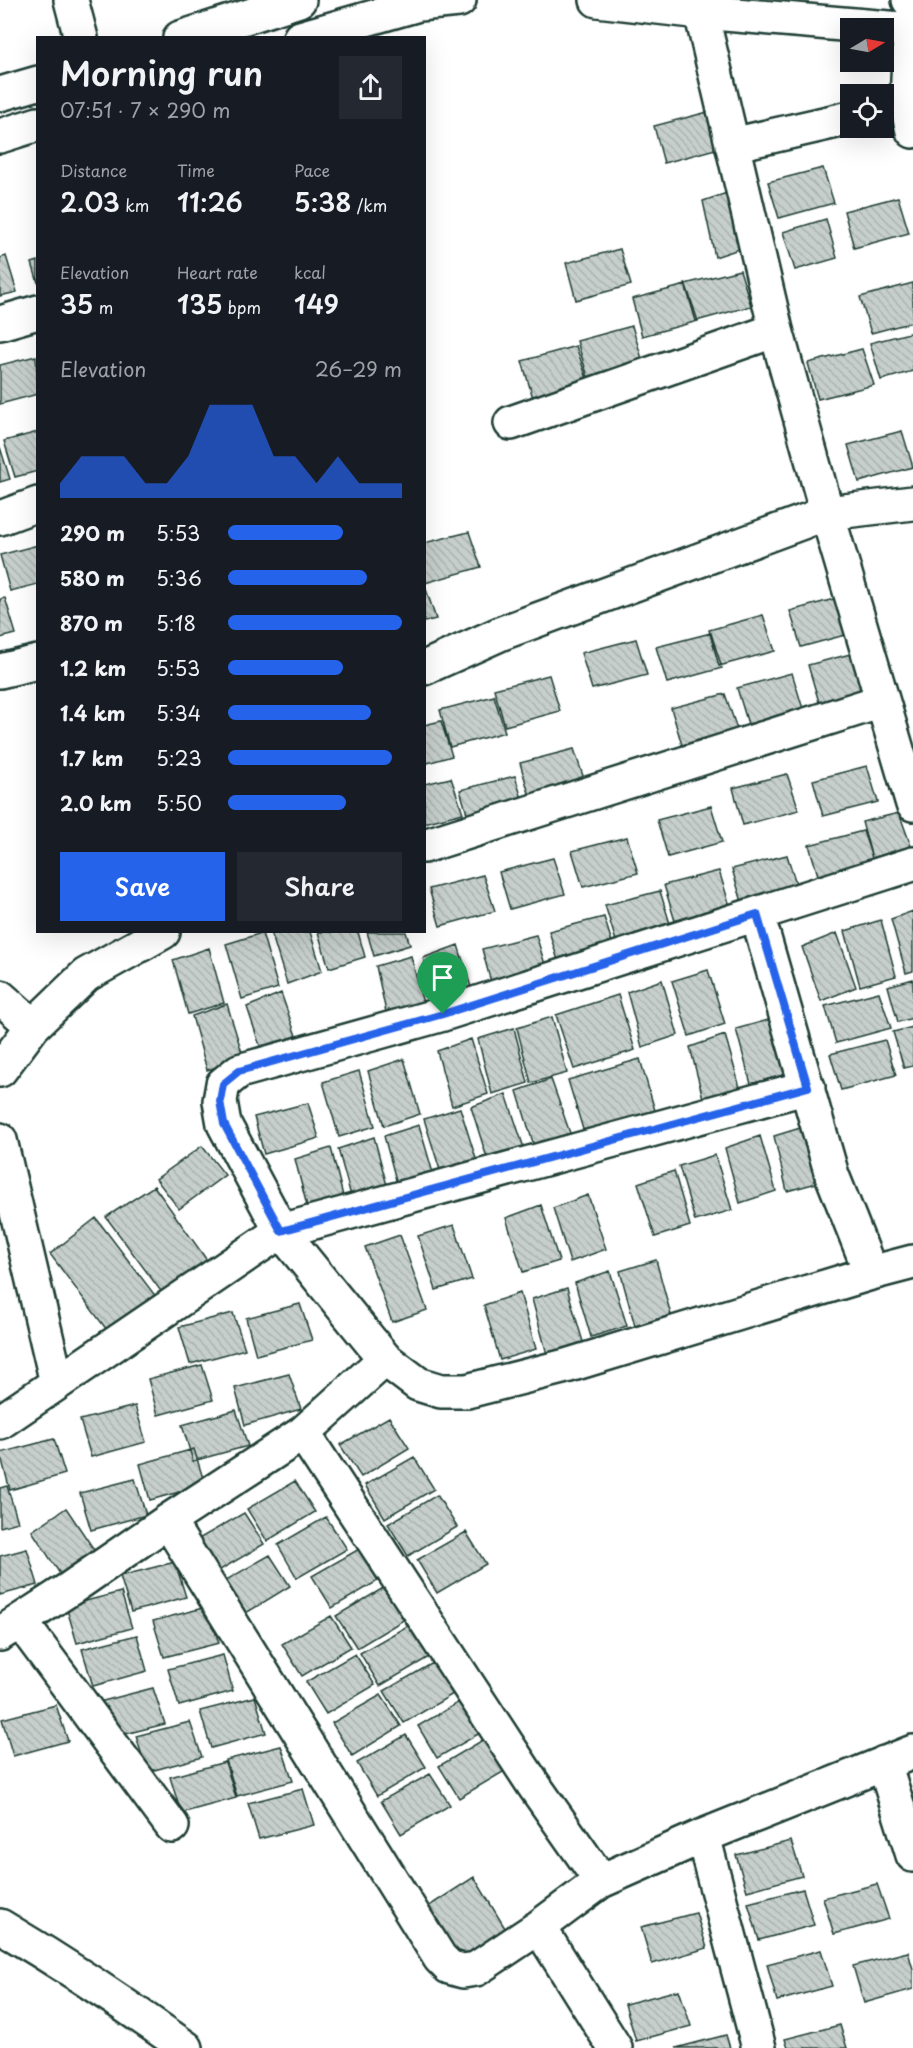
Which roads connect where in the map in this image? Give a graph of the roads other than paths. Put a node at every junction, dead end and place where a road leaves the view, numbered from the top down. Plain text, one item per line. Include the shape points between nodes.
1 (71, 0) edge
2 (299, 0) edge
3 (459, 0) edge
4 (597, 0) edge
5 (702, 12) junction
6 (911, 15) edge
7 (80, 36) edge
8 (186, 36) edge
9 (307, 36) edge
10 (36, 84) edge
11 (0, 94) edge
12 (901, 115) edge
13 (840, 120) edge
14 (36, 125) edge
15 (0, 136) edge
16 (732, 145) junction
17 (36, 313) edge
18 (0, 323) edge
19 (776, 330) junction
20 (511, 423) dead end
21 (913, 503) edge
22 (36, 505) edge
23 (827, 513) junction
24 (0, 518) edge
25 (36, 662) edge
26 (426, 667) edge
27 (0, 671) edge
28 (882, 701) junction
29 (913, 804) edge
30 (426, 845) edge
31 (913, 864) edge
32 (757, 914) junction
33 (161, 933) edge
34 (0, 997) edge
35 (33, 1026) junction
36 (0, 1070) edge
37 (808, 1087) junction
38 (0, 1140) edge
39 (281, 1231) junction
40 (913, 1262) edge
41 (871, 1273) junction
42 (385, 1359) junction
43 (57, 1383) junction
44 (0, 1422) edge
45 (303, 1433) junction
46 (168, 1521) junction
47 (10, 1628) edge
48 (899, 1757) edge
49 (172, 1826) dead end
50 (703, 1836) junction
51 (913, 1855) edge
52 (601, 1881) junction
53 (0, 1926) edge
54 (539, 1927) junction
55 (186, 2048) edge
56 (615, 2048) edge
57 (759, 2048) edge

1 - 7 street
2 - 8 street
3 - 9 street via 419,4
4 - 5 street
5 - 6 street
5 - 16 street
6 - 12 street
10 - 11 street
13 - 16 street
14 - 15 street
16 - 19 street
17 - 18 street
19 - 20 street
19 - 23 street
21 - 23 street
22 - 24 street
23 - 26 street via 502,633
23 - 28 street
25 - 27 street
28 - 29 street
28 - 30 street
31 - 32 street
32 - 37 street
32 - 39 street via 443,1014 239,1071 223,1084 220,1101 224,1124
33 - 35 street via 86,975
34 - 35 street
35 - 36 street
37 - 39 street
37 - 41 street via 832,1175
38 - 43 street
39 - 42 street
39 - 43 street
40 - 41 street
41 - 42 street via 567,1366 467,1392 441,1391 418,1384
42 - 45 street
43 - 44 street
45 - 46 street
45 - 52 street
46 - 47 street
46 - 54 street via 449,1967 476,1969
47 - 49 street
48 - 50 street
48 - 51 street
50 - 52 street
50 - 57 street
52 - 54 street
53 - 55 street
54 - 56 street

